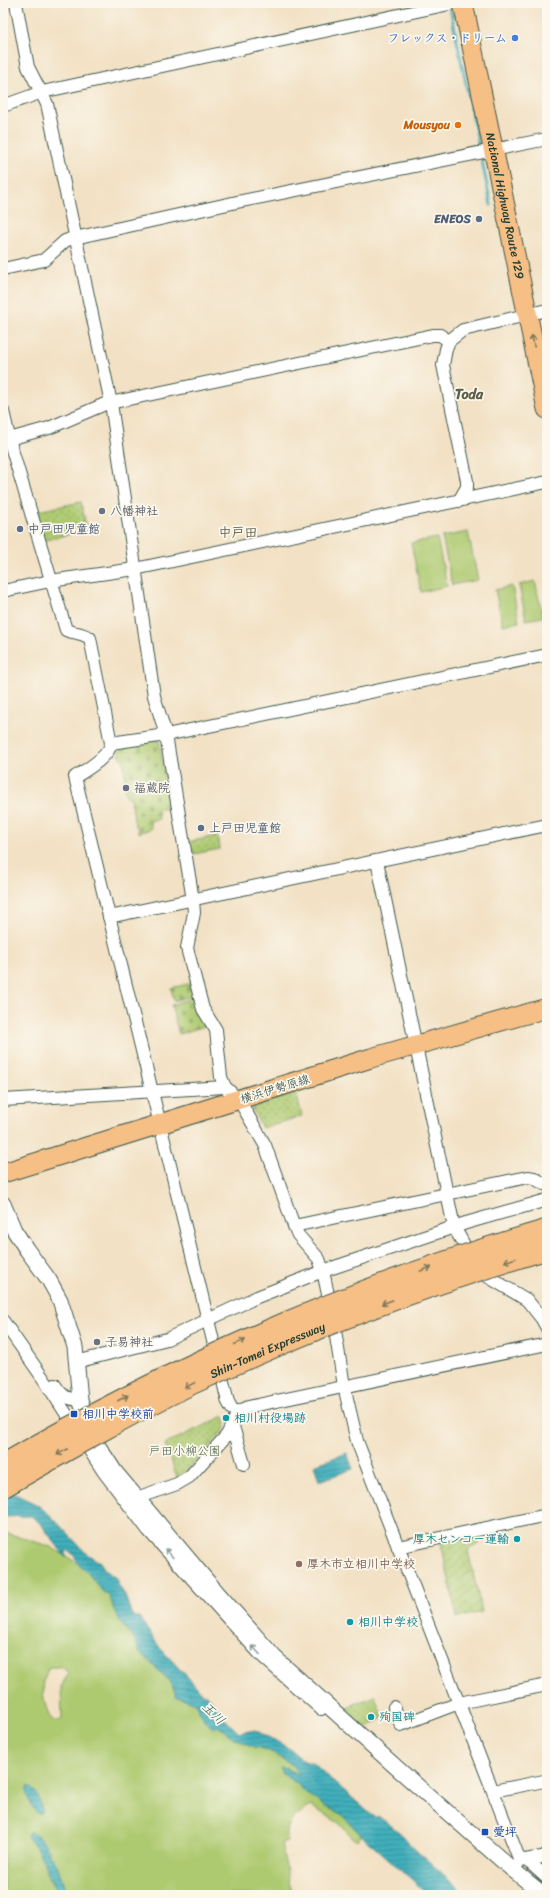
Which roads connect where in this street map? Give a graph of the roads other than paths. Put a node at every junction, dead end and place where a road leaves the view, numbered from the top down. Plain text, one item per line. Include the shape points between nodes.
1 (16, 3) edge
2 (473, 3) edge
3 (453, 4) edge
4 (42, 92) junction
5 (3, 106) edge
6 (547, 139) edge
7 (489, 151) junction
8 (75, 238) junction
9 (3, 269) edge
10 (538, 312) edge
11 (449, 341) junction
12 (547, 344) edge
13 (111, 403) junction
14 (547, 409) edge
15 (3, 411) edge
16 (8, 445) edge
17 (547, 482) edge
18 (458, 501) junction
19 (135, 569) junction
20 (50, 581) junction
21 (3, 591) edge
22 (547, 655) edge
23 (166, 735) junction
24 (111, 743) junction
25 (547, 825) edge
26 (377, 861) junction
27 (193, 900) junction
28 (108, 917) junction
29 (547, 1008) edge
30 (416, 1047) junction
31 (225, 1087) junction
32 (151, 1091) junction
33 (3, 1100) edge
34 (239, 1100) junction
35 (160, 1124) junction
36 (3, 1173) edge
37 (546, 1182) edge
38 (447, 1194) junction
39 (545, 1201) edge
40 (3, 1204) edge
41 (294, 1226) junction
42 (454, 1227) junction
43 (547, 1230) edge
44 (547, 1249) edge
45 (322, 1271) junction
46 (3, 1317) edge
47 (208, 1320) junction
48 (3, 1321) edge
49 (547, 1328) edge
50 (547, 1344) edge
51 (76, 1362) junction
52 (344, 1386) junction
53 (80, 1400) junction
54 (235, 1417) junction
55 (244, 1464) dead end
56 (3, 1465) edge
57 (3, 1487) edge
58 (136, 1498) junction
59 (547, 1515) edge
60 (398, 1547) junction
61 (547, 1685) edge
62 (459, 1703) junction
63 (394, 1707) dead end
64 (372, 1746) junction
65 (544, 1782) dead end
66 (493, 1791) junction
67 (547, 1856) edge
68 (520, 1864) junction
69 (547, 1878) edge
70 (544, 1895) edge

1 - 4 street via 28,67
2 - 7 main road, National Highway Route 129
3 - 4 street
3 - 7 main road, National Highway Route 129
4 - 5 street
4 - 8 street
6 - 7 street
7 - 8 street
7 - 10 main road, National Highway Route 129
8 - 9 street via 65,241 44,260
8 - 13 street
10 - 11 street via 470,328
10 - 12 main road, National Highway Route 129
14 -> 10 main road, National Highway Route 129
11 - 13 street via 440,335 433,335
11 - 18 street via 443,365 468,481
13 - 16 street
13 - 19 street
15 - 16 street
16 - 20 street
17 - 18 street
18 - 19 street
19 - 20 street
19 - 23 street via 154,696
20 - 21 street
20 - 24 street via 66,630 81,632 90,638
22 - 23 street
23 - 24 street
23 - 27 street
24 - 28 street via 111,747 98,761 75,777
25 - 26 street
26 - 27 street
26 - 30 street
27 - 28 street
27 - 31 street via 194,913 187,948 203,1009 216,1030 219,1070
28 - 32 street
29 - 30 main road, 横浜伊勢原線
30 - 34 main road, 横浜伊勢原線 via 371,1058
30 - 38 street
31 - 32 street
31 - 34 street
32 - 33 street
32 - 35 street
34 - 35 main road, 横浜伊勢原線
34 - 41 street via 265,1145
35 - 36 main road, 横浜伊勢原線
35 - 47 street
37 - 38 street via 528,1177
37 - 39 street via 542,1190
38 - 41 street
38 - 42 street
39 - 42 street
40 - 51 street via 14,1230 55,1288 72,1335
41 - 45 street via 298,1235 319,1259
42 - 45 street
42 - 49 street via 473,1262 487,1276 526,1300
56 -> 43 highway, Shin-Tomei Expressway, bridge via 123,1398 262,1332 426,1268
44 -> 57 highway, Shin-Tomei Expressway, bridge via 382,1304 254,1356 124,1419
45 - 47 street
45 - 52 street
46 - 53 street via 62,1395 68,1399
47 - 51 street via 167,1339
47 - 54 street via 228,1402
64 -> 48 street via 337,1722 261,1656 154,1535 103,1471
50 - 52 street
51 - 53 street
52 - 54 street via 248,1407
52 - 60 street via 357,1441
53 - 58 street via 96,1443 114,1472
54 - 55 street
54 - 58 street via 227,1435 189,1476 176,1484
58 - 64 street via 274,1656
59 - 60 street
60 - 62 street
61 - 62 street
62 - 63 street via 402,1725
62 - 66 street
64 - 68 street
65 - 66 street
66 - 68 street
67 - 68 street
68 - 69 street
68 - 70 street

